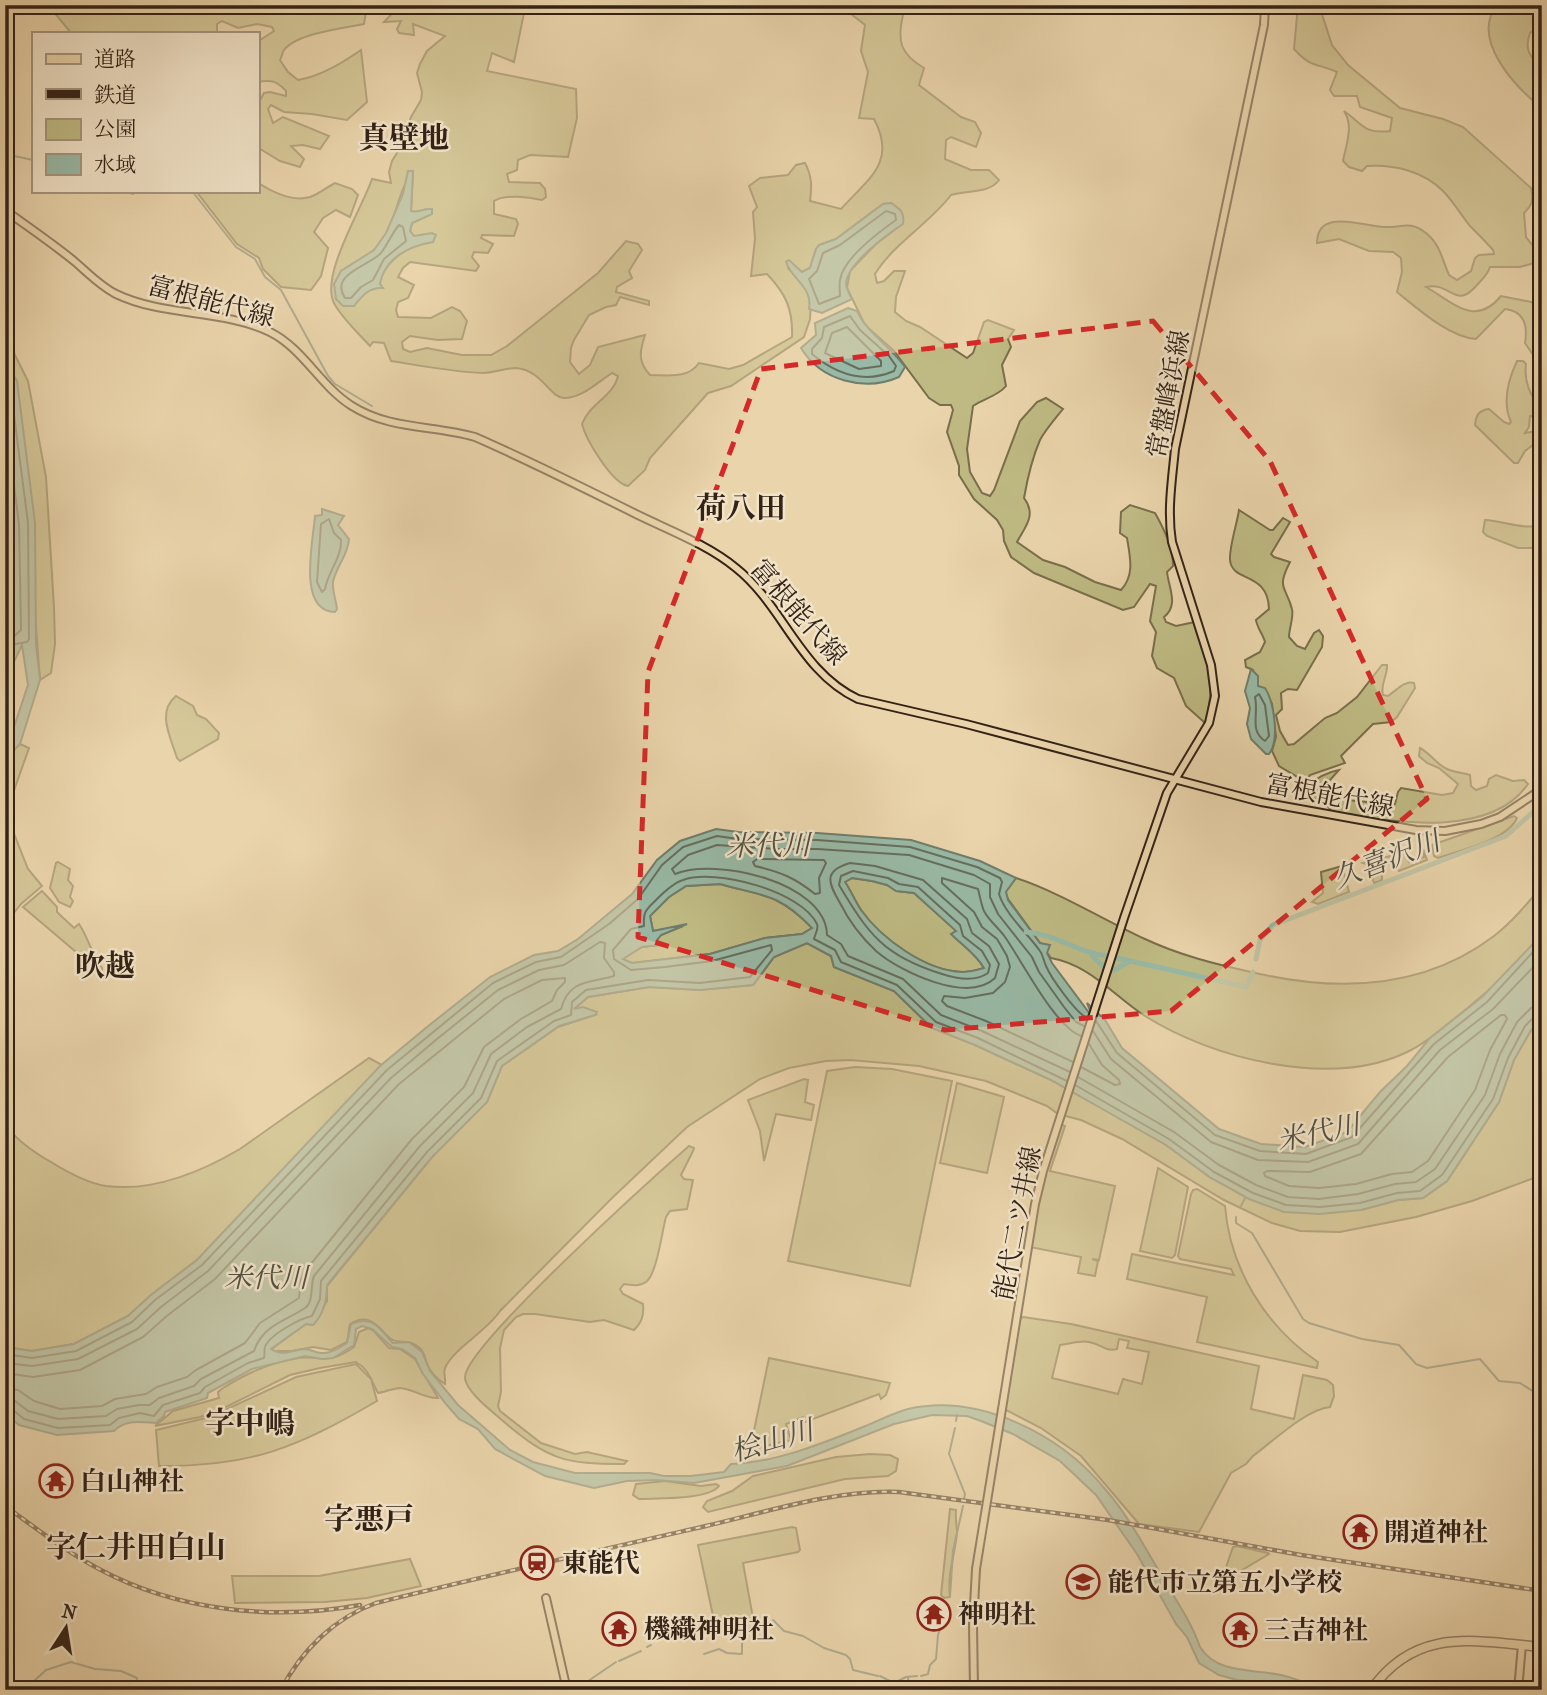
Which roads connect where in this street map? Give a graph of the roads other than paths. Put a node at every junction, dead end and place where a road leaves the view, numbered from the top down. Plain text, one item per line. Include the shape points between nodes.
1 (1265, 5) edge
2 (5, 211) edge
3 (1174, 779) junction
4 (1542, 789) edge
5 (547, 1598) dead end
6 (1522, 1645) junction
7 (1542, 1647) edge
8 (568, 1690) edge
9 (974, 1690) edge
10 (1371, 1690) edge
11 (1518, 1690) edge

1 - 3 main road, 常盤峰浜線 via 1175,449 1172,541 1215,685 1209,723
2 - 3 main road, 富根能代線 via 114,293 160,308 261,328 288,343 331,390 368,415 393,424 475,437 723,558 759,591 797,647 850,695
3 - 4 main road, 富根能代線 via 1261,803 1432,831 1462,829 1500,817
3 - 9 main road, 能代二ツ井線, bridge via 1122,926 1035,1205 976,1569
5 - 8 main road
6 - 7 highway
6 - 10 highway via 1439,1642 1395,1662
6 - 11 main road

